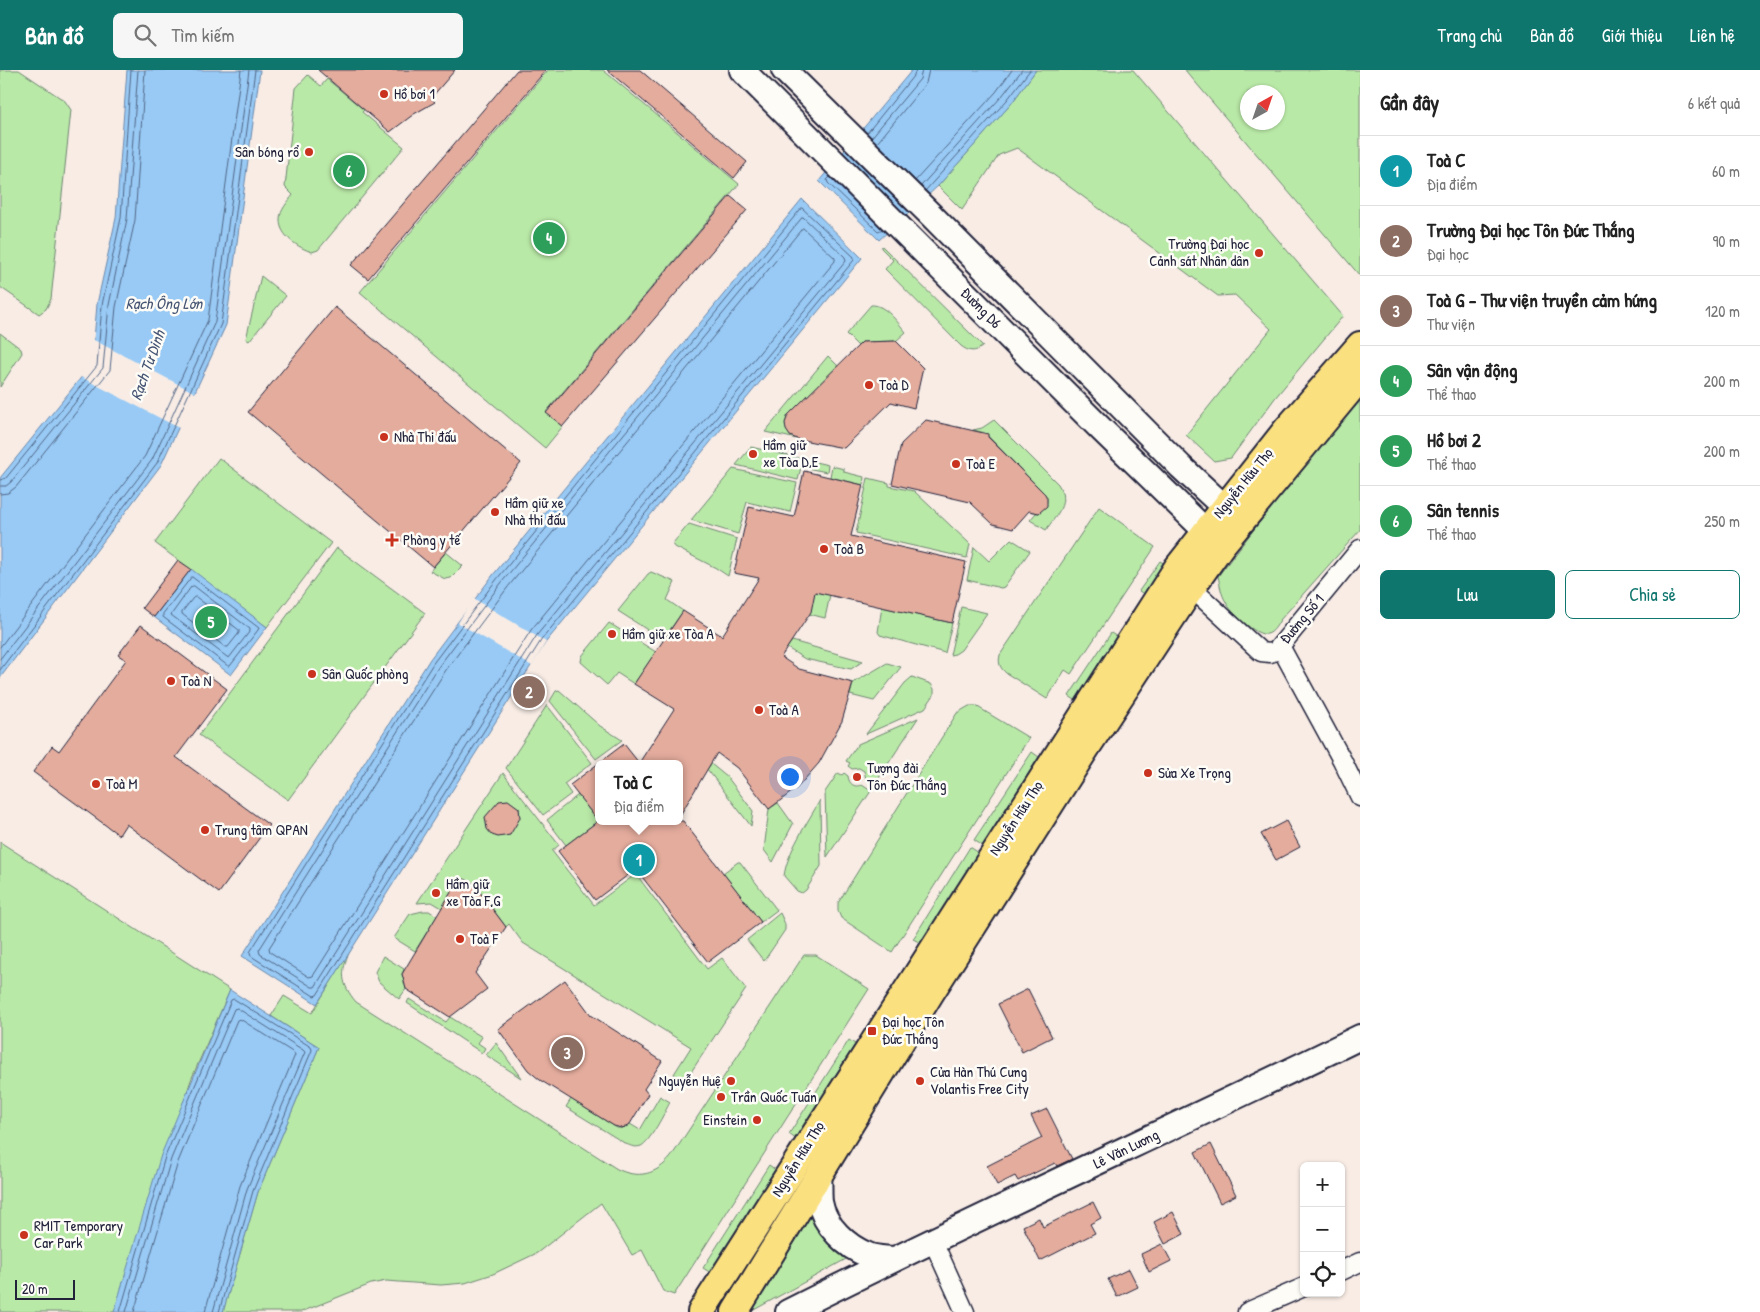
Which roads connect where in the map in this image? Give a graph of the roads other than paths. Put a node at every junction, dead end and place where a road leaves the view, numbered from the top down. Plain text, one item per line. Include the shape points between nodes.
1 (742, 70) edge
2 (784, 70) edge
3 (814, 100) junction
4 (793, 120) junction
5 (1360, 345) edge
6 (1360, 378) edge
7 (1232, 515) junction
8 (1213, 538) junction
9 (1360, 549) edge
10 (1183, 580) junction
11 (1280, 646) junction
12 (1360, 798) edge
13 (1360, 1037) edge
14 (819, 1175) junction
15 (932, 1241) junction
16 (892, 1259) junction
17 (1360, 1262) edge
18 (1345, 1269) edge
19 (1300, 1289) edge
20 (701, 1312) edge
21 (735, 1312) edge
22 (788, 1312) edge
23 (822, 1312) edge
24 (965, 1312) edge
25 (1247, 1312) edge

1 - 4 street, Đường D6
2 - 3 street, Đường D6
3 - 4 street
3 - 7 street, Đường D6
4 - 8 street, Đường D6
5 - 7 main road, Nguyễn Hữu Thọ via 1286,430
6 - 7 main road, Nguyễn Hữu Thọ
7 - 8 main road, Nguyễn Hữu Thọ
8 - 10 main road, Nguyễn Hữu Thọ
9 - 11 street, Đường Số 1
10 - 11 street, Đường Số 1 via 1261,652 1270,653
10 - 14 main road, Nguyễn Hữu Thọ via 1085,750
10 - 20 main road, Nguyễn Hữu Thọ
11 - 12 street
13 - 15 street, Lê Văn Lương
14 - 16 street via 820,1203 826,1220 838,1235 853,1248 870,1256
14 - 21 main road, Nguyễn Hữu Thọ
15 - 16 street, Lê Văn Lương
15 - 24 street
16 - 22 street, Lê Văn Lương
16 - 23 street, Lê Văn Lương
17 - 18 street
19 - 25 street

